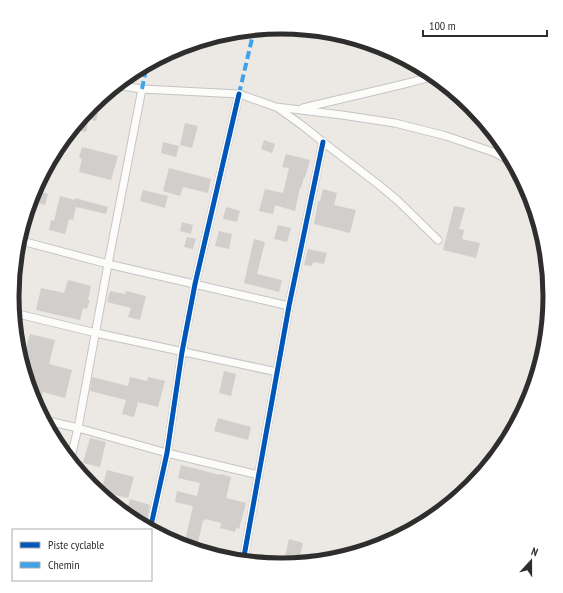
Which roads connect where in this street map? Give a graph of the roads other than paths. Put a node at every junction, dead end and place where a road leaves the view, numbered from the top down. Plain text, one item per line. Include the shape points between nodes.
1 (427, 78) edge
2 (124, 86) edge
3 (142, 89) junction
4 (239, 94) junction
5 (276, 107) junction
6 (297, 110) junction
7 (323, 142) junction
8 (505, 159) edge
9 (438, 240) dead end
10 (25, 242) edge
11 (108, 264) junction
12 (195, 284) junction
13 (289, 306) junction
14 (20, 314) edge
15 (96, 333) junction
16 (182, 352) junction
17 (277, 372) junction
18 (51, 422) edge
19 (78, 428) junction
20 (167, 453) junction
21 (72, 454) edge
22 (259, 475) junction
23 (151, 525) edge
24 (244, 556) edge

1 - 6 street
2 - 3 street
3 - 4 street
3 - 11 street
4 - 5 street
4 - 12 street
5 - 6 street
5 - 7 street
6 - 8 street via 418,128
7 - 9 street via 380,185
7 - 13 street
10 - 11 street
11 - 12 street
11 - 15 street
12 - 13 street
12 - 16 street
13 - 17 street
14 - 15 street
15 - 16 street
15 - 19 street
16 - 17 street
16 - 20 street
17 - 22 street
18 - 19 street
19 - 20 street
19 - 21 street
20 - 22 street
20 - 23 street
22 - 24 street

